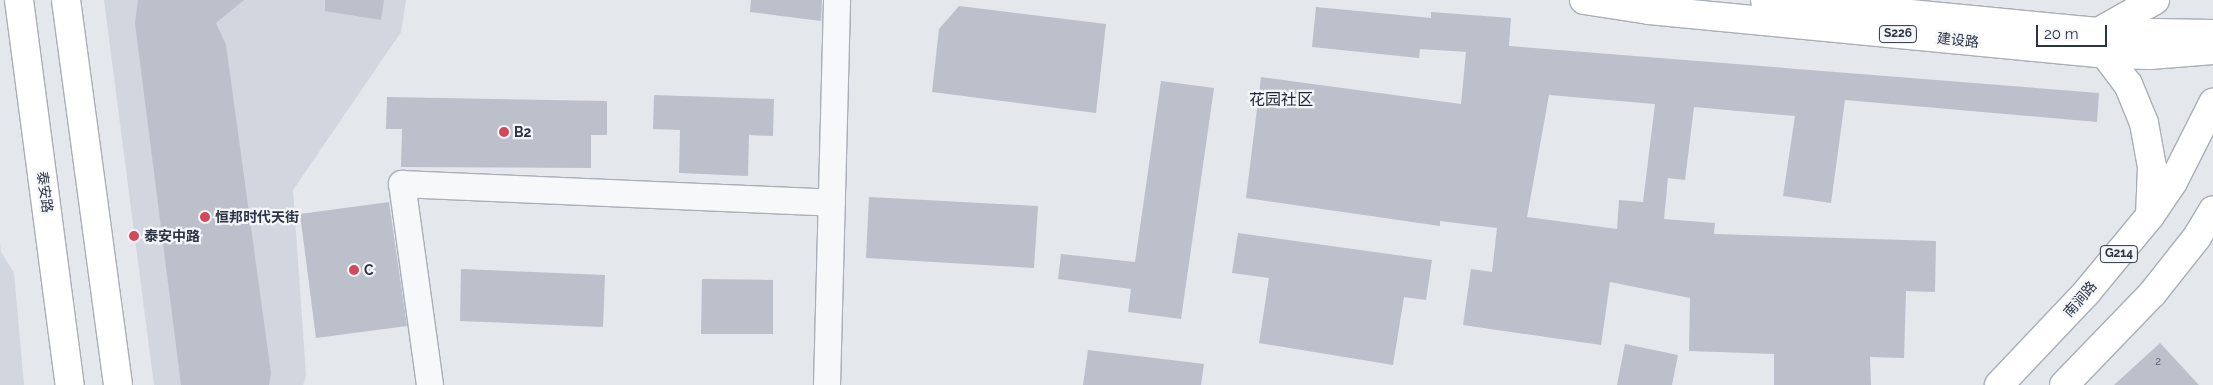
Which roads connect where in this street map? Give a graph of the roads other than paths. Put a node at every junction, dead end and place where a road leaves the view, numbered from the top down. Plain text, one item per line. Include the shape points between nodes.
1 (19, 0) edge
2 (66, 0) edge
3 (837, 0) edge
4 (1584, 0) edge
5 (1765, 0) edge
6 (2155, 0) edge
7 (2213, 34) edge
8 (2101, 43) junction
9 (2213, 50) edge
10 (2213, 103) edge
11 (832, 203) junction
12 (2213, 210) edge
13 (2150, 216) junction
14 (2213, 237) edge
15 (2152, 294) junction
16 (70, 385) edge
17 (118, 385) edge
18 (430, 385) edge
19 (827, 385) edge
20 (1999, 385) edge
21 (2064, 385) edge

1 - 16 main road, 泰安路
2 - 17 main road
3 - 11 street
4 - 8 main road, 建设路 / S226 via 1650,10
5 - 8 main road, 建设路 / S226
6 - 8 main road
7 - 8 main road, 建设路 / S226
8 - 9 main road, 建设路 / S226 via 2150,55
8 - 13 main road via 2128,84 2144,123 2152,167
10 - 13 main road, 南涧路 / G214 via 2173,182
11 - 18 street via 402,184
11 - 19 street
12 - 15 main road via 2197,238
13 - 20 main road, 南涧路 / G214 via 2086,293
14 - 15 main road
15 - 21 main road

